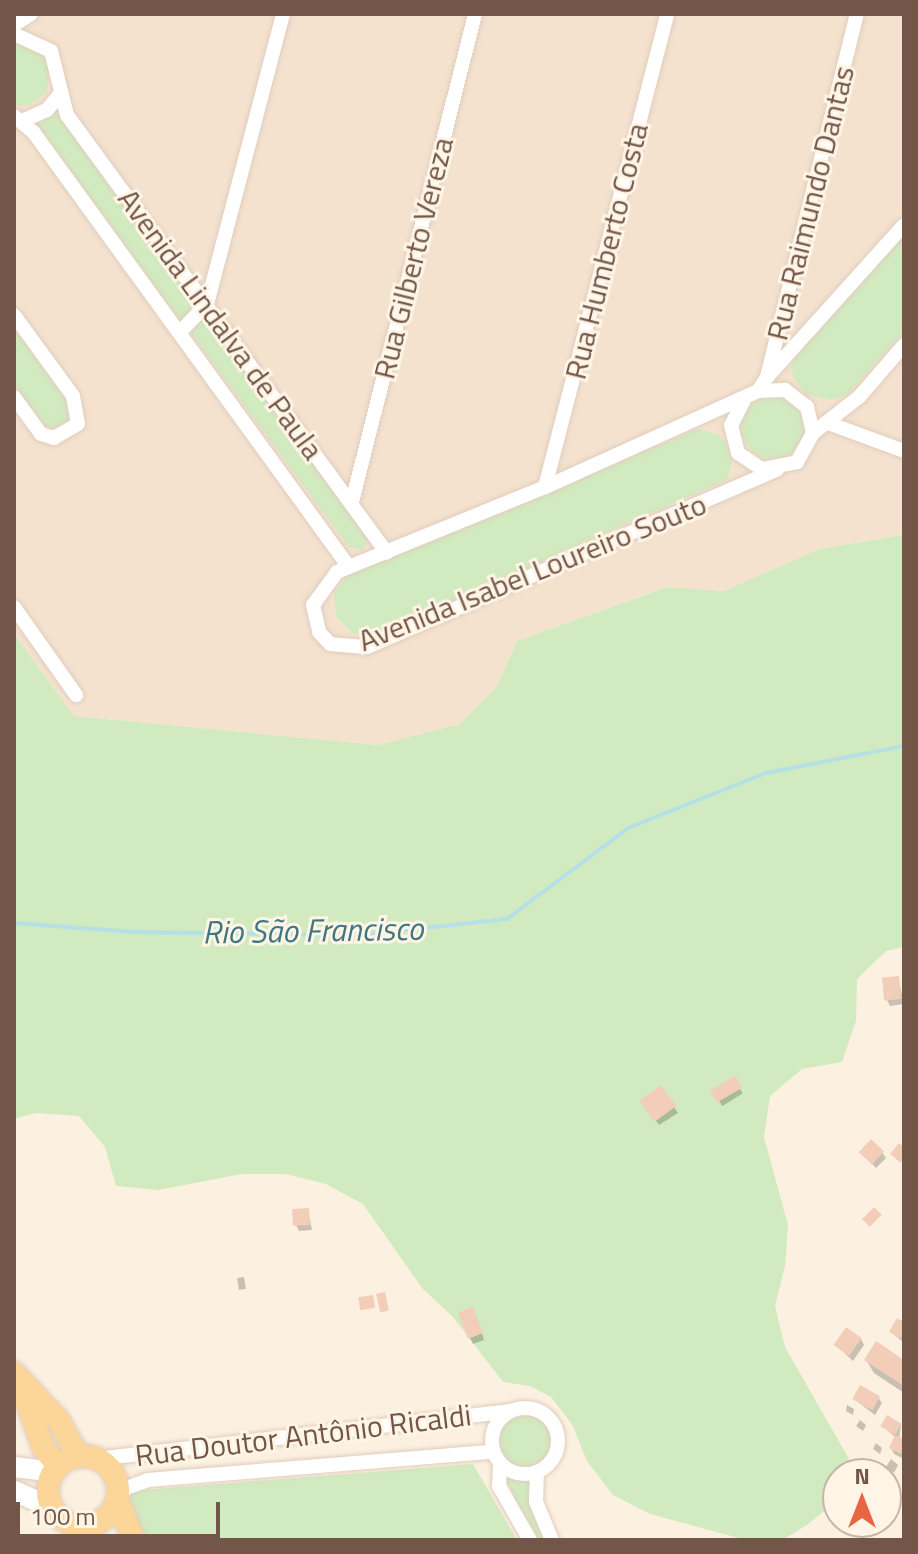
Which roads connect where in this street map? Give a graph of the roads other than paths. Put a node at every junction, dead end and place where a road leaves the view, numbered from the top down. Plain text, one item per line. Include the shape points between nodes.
1 (31, 14) edge
2 (283, 14) edge
3 (475, 14) edge
4 (667, 14) edge
5 (857, 14) edge
6 (14, 25) edge
7 (14, 34) edge
8 (59, 95) junction
9 (18, 119) edge
10 (904, 225) edge
11 (207, 304) junction
12 (14, 315) edge
13 (180, 332) junction
14 (904, 345) edge
15 (767, 377) junction
16 (758, 391) junction
17 (14, 397) edge
18 (744, 400) junction
19 (828, 423) junction
20 (813, 433) junction
21 (904, 451) edge
22 (777, 470) junction
23 (545, 487) junction
24 (352, 502) junction
25 (387, 553) junction
26 (349, 567) junction
27 (14, 607) edge
28 (76, 695) dead end
29 (17, 1378) edge
30 (511, 1411) junction
31 (496, 1457) junction
32 (87, 1458) junction
33 (14, 1467) edge
34 (56, 1470) junction
35 (537, 1472) junction
36 (14, 1491) edge
37 (118, 1495) junction
38 (53, 1508) junction
39 (80, 1526) junction
40 (98, 1540) edge
41 (134, 1540) edge
42 (530, 1540) edge
43 (552, 1540) edge

1 - 6 street
2 - 11 street
3 - 24 street, Rua Gilberto Vereza
4 - 23 street, Rua Humberto Costa
5 - 15 street, Rua Raimundo Dantas
7 - 8 street, Avenida Lindalva de Paula via 51,51 59,68
8 - 9 street, Avenida Lindalva de Paula via 47,110
8 - 11 street, Avenida Lindalva de Paula via 67,115
9 - 13 street, Avenida Lindalva de Paula
10 - 15 street
11 - 13 street
11 - 24 street, Avenida Lindalva de Paula
12 - 17 street via 73,396 78,424 54,438 41,434
13 - 26 street, Avenida Lindalva de Paula
14 - 19 street via 860,396
15 - 16 street, Rua Raimundo Dantas
16 - 18 street, Avenida Isabel Loureiro Souto
16 - 20 street via 771,388 797,397 807,407
18 - 22 street via 735,411 732,440 749,463
18 - 23 street, Avenida Isabel Loureiro Souto
19 - 20 street
19 - 21 street
20 - 22 street, Avenida Isabel Loureiro Souto via 797,462
22 - 26 street, Avenida Isabel Loureiro Souto via 381,641 348,650 330,644 312,617 321,589
23 - 25 street, Avenida Isabel Loureiro Souto
24 - 25 street, Avenida Lindalva de Paula
25 - 26 street, Avenida Isabel Loureiro Souto
27 - 28 street
29 - 32 main road
29 - 34 main road
30 - 31 street via 496,1426
30 - 32 street, Rua Doutor Antônio Ricaldi
30 - 35 street via 542,1412 556,1428 553,1459
31 - 35 street via 519,1474
31 - 37 street, Rua Doutor Antônio Ricaldi via 158,1478
31 - 42 street, Rua Doutor Antônio Ricaldi via 499,1486
32 - 34 main road
32 - 37 main road via 114,1475
33 - 34 main road
34 - 38 main road via 48,1490
35 - 43 street via 536,1502
36 - 38 main road
37 - 39 main road via 99,1522
37 - 41 main road
38 - 39 main road
39 - 40 main road

